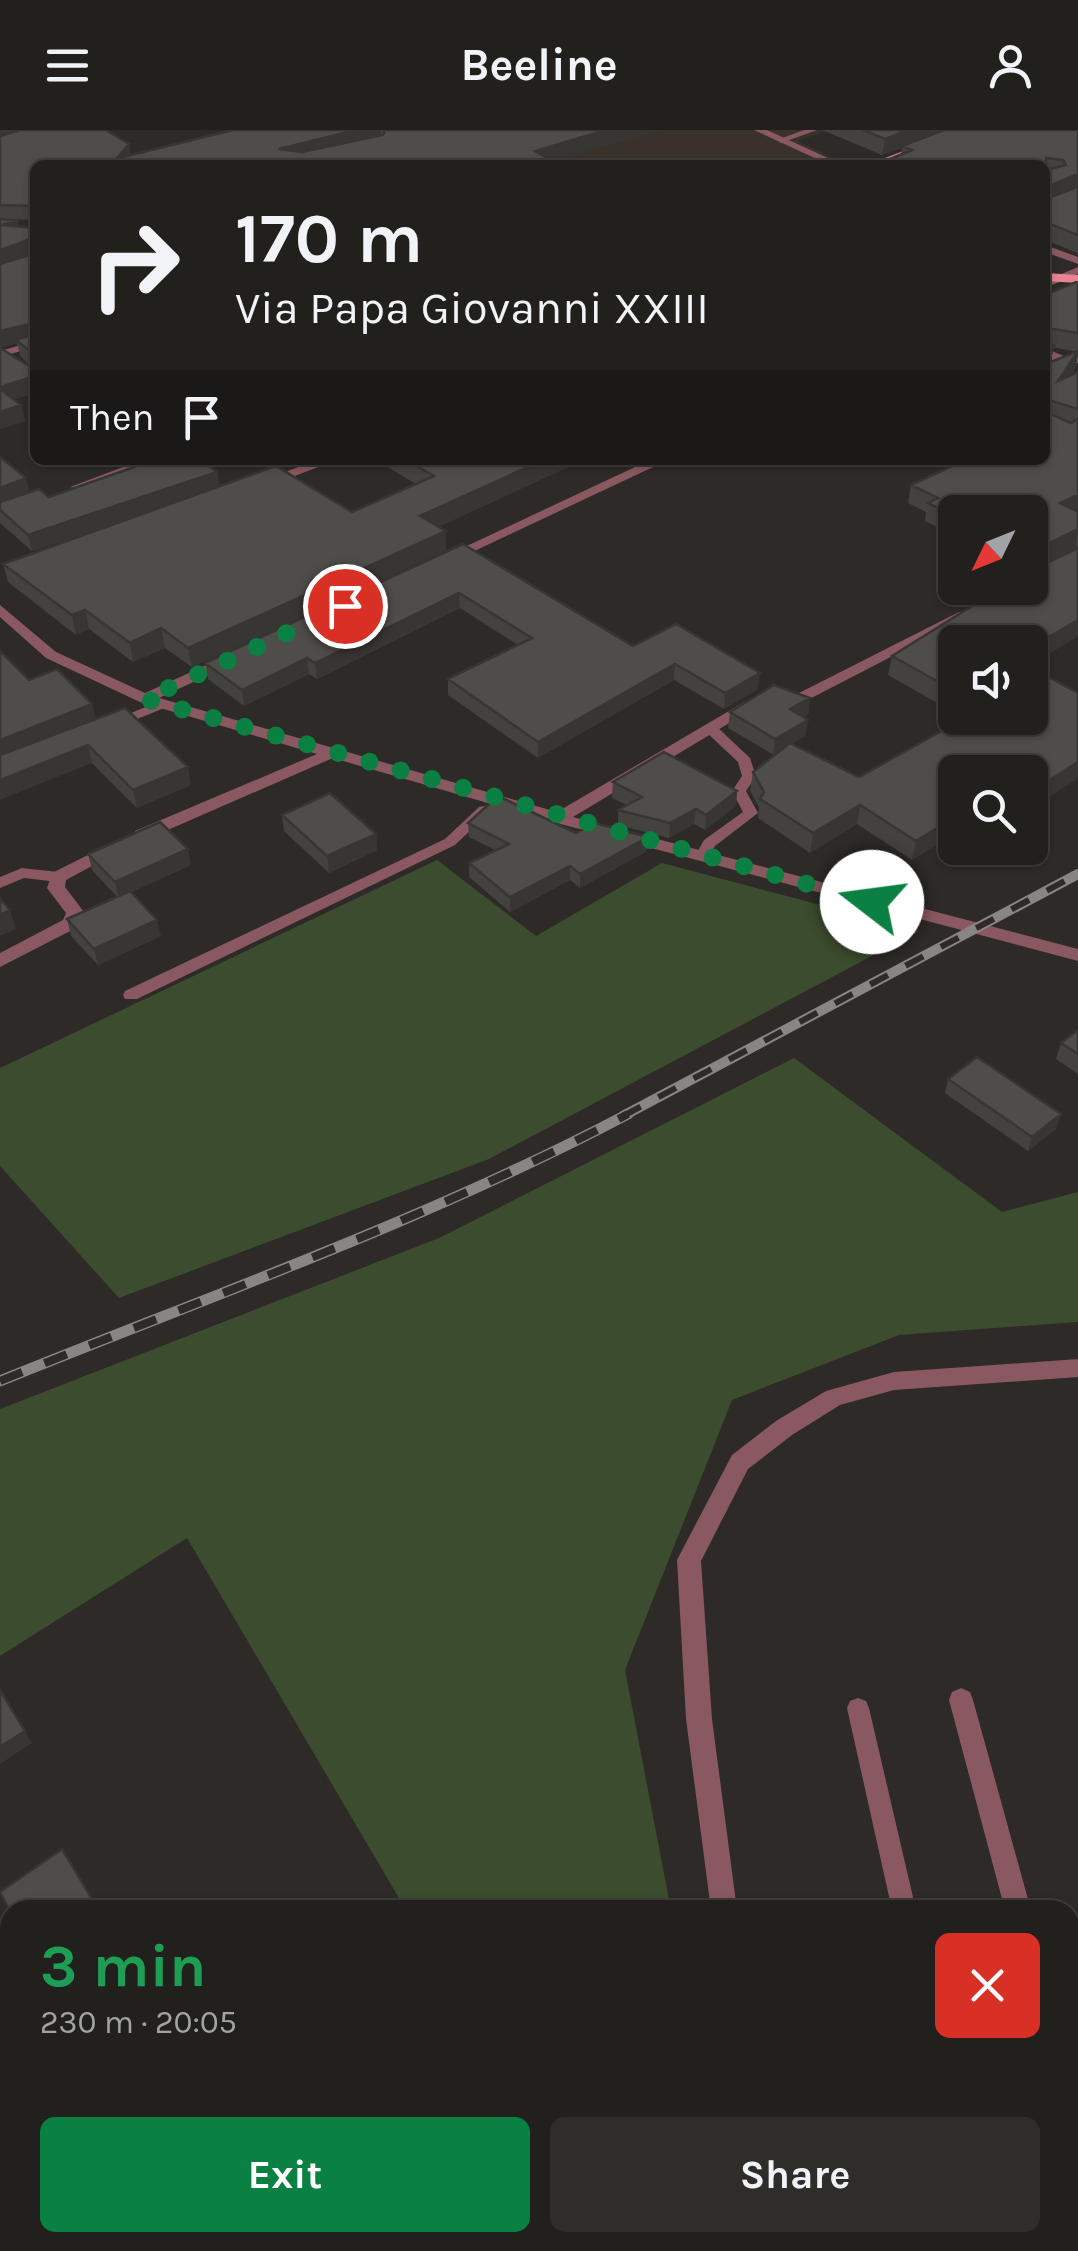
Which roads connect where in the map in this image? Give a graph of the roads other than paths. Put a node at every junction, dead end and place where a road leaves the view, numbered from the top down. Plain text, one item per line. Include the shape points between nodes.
1 (759, 130) edge
2 (813, 130) edge
3 (968, 130) edge
4 (781, 140) junction
5 (827, 160) edge
6 (884, 160) edge
7 (1050, 250) edge
8 (1078, 261) edge
9 (1078, 270) edge
10 (1053, 278) edge
11 (1078, 279) edge
12 (30, 346) edge
13 (1050, 353) edge
14 (2, 354) edge
15 (1075, 360) edge
16 (20, 366) edge
17 (1050, 373) edge
18 (138, 465) edge
19 (316, 465) edge
20 (650, 465) edge
21 (66, 490) edge
22 (244, 490) edge
23 (427, 568) edge
24 (976, 607) edge
25 (0, 610) edge
26 (7, 626) edge
27 (243, 653) edge
28 (154, 701) junction
29 (710, 728) junction
30 (90, 733) edge
31 (332, 752) junction
32 (495, 800) junction
33 (559, 818) junction
34 (702, 856) junction
35 (58, 876) junction
36 (0, 883) edge
37 (1078, 955) edge
38 (0, 961) edge
39 (131, 994) dead end
40 (1078, 1368) edge
41 (961, 1700) dead end
42 (858, 1708) dead end
43 (723, 1900) edge
44 (902, 1900) edge
45 (1015, 1900) edge

1 - 4 street
2 - 4 lane
3 - 6 main road
4 - 5 street
7 - 8 street
9 - 10 street
10 - 11 main road
12 - 14 lane
13 - 15 street
14 - 16 lane
15 - 17 street
18 - 21 lane
19 - 22 street
20 - 23 street
24 - 29 street via 793,702 772,692
25 - 26 street
26 - 28 street via 52,655
27 - 28 street
28 - 30 lane
28 - 31 street
29 - 33 street
29 - 34 lane via 745,761 749,776 739,791 751,813 709,843
31 - 32 street
31 - 35 street
32 - 33 street
32 - 39 lane via 450,842
33 - 34 street
34 - 37 street
35 - 36 lane via 22,873
35 - 38 street via 56,888 75,912 70,924
40 - 43 street via 894,1381 834,1398 740,1462 689,1560
41 - 45 street
42 - 44 lane

